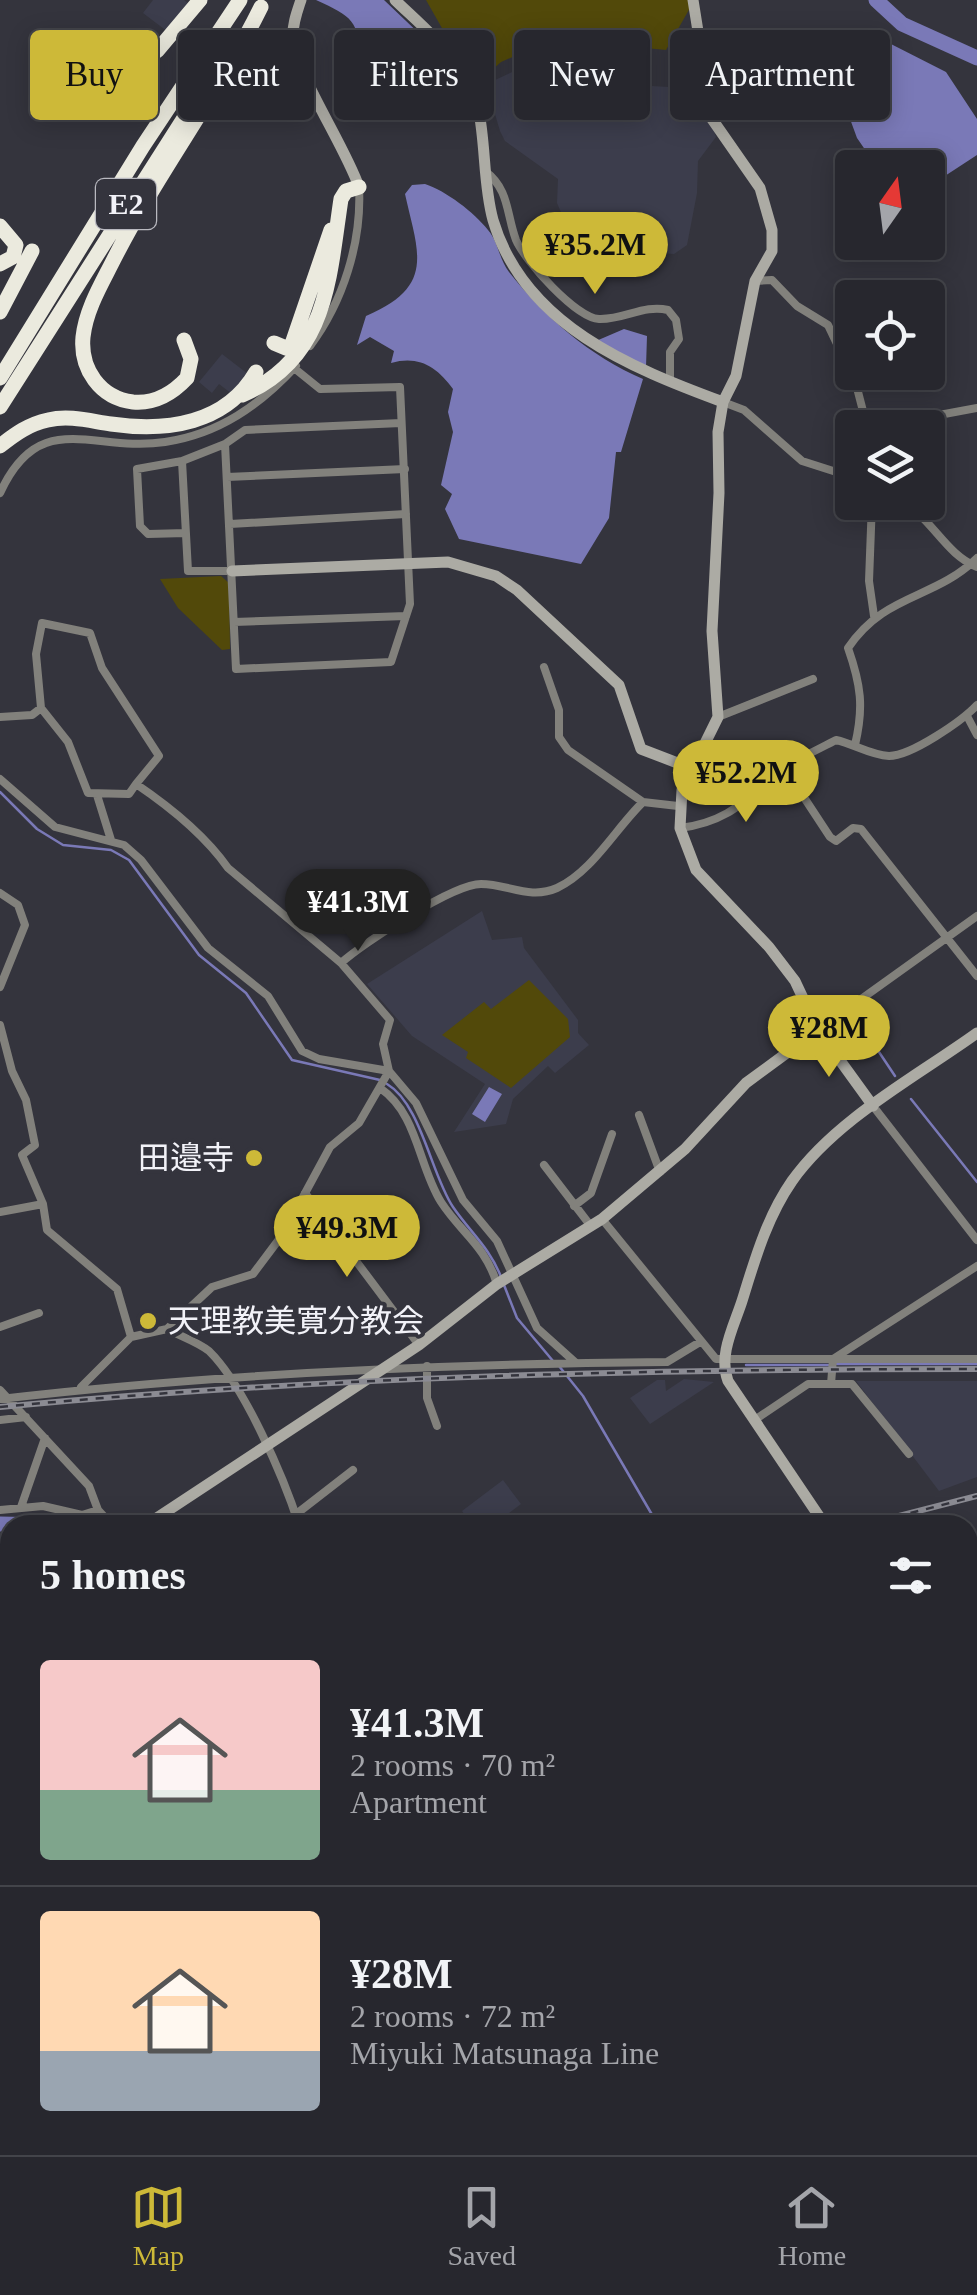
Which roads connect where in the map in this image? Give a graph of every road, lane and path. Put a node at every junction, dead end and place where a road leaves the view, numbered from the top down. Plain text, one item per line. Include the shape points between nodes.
1 (200, 0) edge
2 (240, 0) edge
3 (301, 0) edge
4 (395, 0) edge
5 (693, 0) edge
6 (264, 4) edge
7 (158, 51) edge
8 (485, 171) junction
9 (359, 187) junction
10 (0, 226) edge
11 (32, 251) dead end
12 (0, 264) edge
13 (755, 282) junction
14 (0, 312) edge
15 (184, 340) dead end
16 (274, 343) dead end
17 (294, 368) junction
18 (256, 372) dead end
19 (0, 378) edge
20 (670, 382) junction
21 (242, 396) junction
22 (723, 402) junction
23 (0, 407) edge
24 (977, 408) edge
25 (863, 410) edge
26 (945, 417) edge
27 (402, 423) junction
28 (225, 444) junction
29 (0, 446) edge
30 (182, 461) junction
31 (405, 469) junction
32 (835, 473) edge
33 (227, 477) junction
34 (0, 494) edge
35 (406, 514) junction
36 (871, 520) edge
37 (929, 520) edge
38 (230, 524) junction
39 (186, 533) junction
40 (975, 563) edge
41 (408, 564) junction
42 (232, 570) junction
43 (406, 616) junction
44 (874, 616) junction
45 (234, 622) junction
46 (544, 668) dead end
47 (812, 678) dead end
48 (977, 705) edge
49 (41, 708) junction
50 (967, 716) junction
51 (0, 717) edge
52 (718, 717) junction
53 (977, 734) edge
54 (855, 745) junction
55 (784, 768) junction
56 (692, 769) junction
57 (2, 783) edge
58 (136, 784) junction
59 (97, 795) junction
60 (643, 802) junction
61 (678, 806) junction
62 (680, 828) junction
63 (111, 840) junction
64 (0, 893) edge
65 (977, 916) edge
66 (948, 938) junction
67 (340, 962) junction
68 (977, 976) edge
69 (0, 987) edge
70 (0, 1025) edge
71 (818, 1030) junction
72 (977, 1033) edge
73 (389, 1071) junction
74 (12, 1072) junction
75 (0, 1078) edge
76 (380, 1088) junction
77 (873, 1106) junction
78 (639, 1115) dead end
79 (612, 1134) dead end
80 (434, 1142) junction
81 (420, 1149) junction
82 (544, 1165) dead end
83 (660, 1172) junction
84 (305, 1193) junction
85 (43, 1204) junction
86 (574, 1206) junction
87 (0, 1212) edge
88 (602, 1218) junction
89 (590, 1225) junction
90 (977, 1240) edge
91 (977, 1266) edge
92 (504, 1280) junction
93 (39, 1313) dead end
94 (0, 1327) edge
95 (168, 1329) junction
96 (130, 1337) junction
97 (700, 1342) junction
98 (419, 1345) junction
99 (977, 1359) edge
100 (724, 1361) junction
101 (576, 1363) junction
102 (832, 1363) junction
103 (427, 1366) junction
104 (383, 1370) junction
105 (228, 1378) junction
106 (831, 1384) junction
107 (80, 1389) junction
108 (2, 1396) edge
109 (26, 1417) junction
110 (756, 1419) junction
111 (0, 1420) edge
112 (438, 1426) dead end
113 (46, 1438) junction
114 (266, 1445) junction
115 (909, 1454) dead end
116 (352, 1470) dead end
117 (22, 1507) junction
118 (0, 1510) edge
119 (98, 1510) junction
120 (103, 1515) edge
121 (161, 1515) edge
122 (295, 1515) edge
123 (302, 1515) edge
124 (818, 1515) edge

1 - 7 highway
2 - 19 highway, E2
3 - 9 main road via 292,40 298,63 342,141
4 - 8 main road via 454,58 467,82 478,106
5 - 13 main road via 712,119 760,188 770,214 772,251
6 - 15 highway via 135,218 91,307 82,349 90,374 107,392 148,401 188,378
6 - 23 highway, E2 via 119,214
8 - 20 main road via 505,251 525,280 590,344
8 - 20 street via 504,193 519,246 573,308 598,319 654,306 668,310 679,339 670,352
9 - 16 highway via 337,197 292,344
9 - 17 street via 360,222 343,286
9 - 21 highway via 341,200 334,270 315,323 282,367
10 - 12 highway via 16,248
11 - 14 highway
13 - 22 main road via 736,376
13 - 25 street via 772,280 828,326
17 - 27 street via 320,388 400,387
17 - 34 street via 254,406 197,434 140,445 46,440 12,467
18 - 21 highway
20 - 22 main road
21 - 29 highway via 215,414 172,426 49,420
22 - 32 street via 744,410 802,461
22 - 52 main road via 712,631
24 - 26 street
27 - 28 street via 245,430
27 - 31 street
28 - 30 street
28 - 33 street
30 - 39 street
30 - 39 street via 136,469 140,526 148,534
31 - 33 street
31 - 35 street
33 - 38 street
35 - 38 street
35 - 41 street
36 - 44 street
37 - 40 street via 959,558
38 - 42 street
39 - 42 street via 188,572
40 - 44 street
41 - 42 main road
41 - 43 street
41 - 56 main road via 448,562 496,576 517,590 619,685 641,748
42 - 45 street
43 - 45 street
43 - 45 street via 391,662 261,668 236,668
44 - 54 street via 848,648 864,710
46 - 60 street via 568,750
47 - 52 street
48 - 50 street
49 - 51 street
49 - 58 street via 36,654 42,623 90,633 102,668 159,756
49 - 59 street via 68,742 88,793
50 - 53 street
50 - 54 street via 908,752 891,756
52 - 56 main road
54 - 55 street via 836,740
55 - 62 street via 730,813
55 - 66 street via 830,837 836,841 861,829
56 - 61 main road
57 - 63 street via 55,828
58 - 59 street via 128,794
58 - 67 street
59 - 63 street
60 - 61 street
60 - 67 street via 568,882 532,894 474,885 418,910
61 - 62 main road
62 - 71 main road via 696,870 770,946
63 - 73 street via 142,860 208,948 268,996 302,1050
64 - 69 street via 18,905 25,925
65 - 66 street
66 - 68 street
66 - 71 street
67 - 73 street via 390,1020 384,1044
70 - 74 street
71 - 77 main road
71 - 83 main road via 746,1083
72 - 77 main road
73 - 76 street
73 - 80 street via 416,1103
74 - 75 street
74 - 85 street via 35,1145 22,1155
76 - 81 street via 400,1109
76 - 84 street via 360,1123 330,1147
77 - 90 street
77 - 100 main road via 811,1158 772,1214
78 - 83 street
79 - 86 street via 591,1193
80 - 81 street
80 - 92 street via 463,1200 497,1241
81 - 92 street via 440,1200
82 - 86 street
83 - 88 main road
84 - 95 street via 252,1274 212,1286
84 - 98 street
85 - 87 street
85 - 96 street via 47,1230 117,1289
86 - 89 street
88 - 89 main road
88 - 97 street
89 - 92 main road
91 - 102 street
92 - 98 main road
92 - 101 street via 537,1328
93 - 94 street
95 - 96 street
95 - 105 street via 208,1350
96 - 107 street
97 - 100 street
97 - 101 street via 667,1362
98 - 104 main road
99 - 102 street
100 - 102 street
100 - 110 main road via 728,1381
101 - 103 street
102 - 106 street
103 - 104 street
103 - 112 street via 427,1398
104 - 105 street
104 - 114 main road
105 - 107 street
105 - 114 street
106 - 110 street via 808,1384
106 - 115 street via 852,1384
107 - 108 street
108 - 109 street
109 - 111 street
109 - 113 street
110 - 124 main road
113 - 117 street
113 - 119 street via 89,1486
114 - 121 main road
114 - 122 street
116 - 123 street
117 - 118 street
117 - 119 street via 82,1515
119 - 120 street

